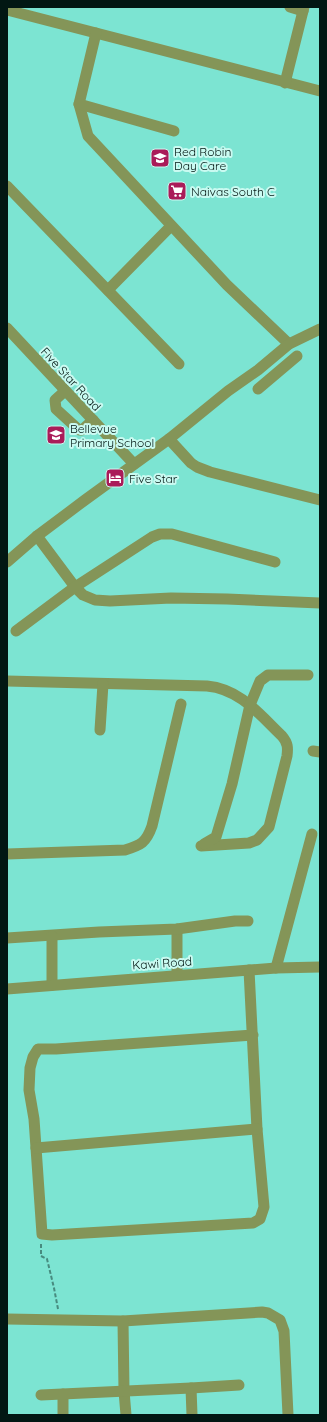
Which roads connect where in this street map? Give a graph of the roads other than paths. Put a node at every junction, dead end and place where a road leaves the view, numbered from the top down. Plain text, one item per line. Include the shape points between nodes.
1 (290, 7) edge
2 (304, 9) edge
3 (7, 10) edge
4 (26, 11) edge
5 (96, 33) junction
6 (285, 83) junction
7 (320, 91) edge
8 (79, 104) junction
9 (174, 131) dead end
10 (7, 186) edge
11 (171, 226) junction
12 (108, 290) junction
13 (7, 328) edge
14 (320, 329) edge
15 (289, 344) junction
16 (297, 356) dead end
17 (266, 362) junction
18 (179, 364) dead end
19 (277, 373) junction
20 (258, 389) dead end
21 (65, 391) junction
22 (93, 420) junction
23 (169, 439) junction
24 (134, 464) junction
25 (319, 496) edge
26 (37, 536) junction
27 (7, 562) edge
28 (275, 562) dead end
29 (75, 587) junction
30 (320, 604) edge
31 (16, 631) dead end
32 (308, 675) dead end
33 (7, 681) edge
34 (104, 684) junction
35 (181, 704) dead end
36 (250, 705) junction
37 (100, 730) dead end
38 (312, 834) dead end
39 (7, 854) edge
40 (248, 921) dead end
41 (177, 929) junction
42 (52, 936) junction
43 (7, 938) edge
44 (320, 967) edge
45 (276, 968) junction
46 (249, 970) junction
47 (177, 975) junction
48 (52, 985) junction
49 (7, 989) edge
50 (253, 1035) junction
51 (257, 1129) junction
52 (36, 1148) junction
53 (7, 1320) edge
54 (123, 1321) junction
55 (239, 1385) dead end
56 (190, 1388) junction
57 (124, 1391) junction
58 (63, 1394) junction
59 (40, 1395) dead end
60 (63, 1415) edge
61 (126, 1415) edge
62 (192, 1415) edge
63 (288, 1415) edge

1 - 2 street
2 - 6 street
3 - 4 street
4 - 5 street
5 - 6 street
5 - 8 street
6 - 7 street
8 - 9 street
8 - 11 street via 88,136
10 - 12 street
11 - 12 street
11 - 15 street via 227,285
12 - 18 street
13 - 21 street, Five Star Road
14 - 15 street
15 - 17 street
16 - 19 street
17 - 19 street
17 - 23 street
19 - 20 street
21 - 22 street, Five Star Road
21 - 22 street via 55,400 56,409 79,430
22 - 24 street, Five Star Road
23 - 24 street
23 - 25 street via 197,468
24 - 26 street
26 - 27 street
26 - 29 street
28 - 29 street via 172,534 160,534
29 - 30 street via 83,595 95,600 171,598
29 - 31 street
32 - 36 street via 268,675 260,681
33 - 34 street
34 - 36 street via 214,687 241,697
34 - 37 street
35 - 39 street via 152,826 143,844 125,850
36 - 36 street via 287,742 288,749 269,826 257,840 249,843 201,846 216,837 232,784
38 - 45 street
40 - 41 street
41 - 42 street
41 - 47 street
42 - 43 street
42 - 48 street
44 - 45 street, Kawi Road
45 - 46 street, Kawi Road
46 - 47 street, Kawi Road
46 - 50 street
47 - 48 street, Kawi Road
48 - 49 street, Kawi Road
50 - 51 street
50 - 52 street via 38,1049 30,1068 29,1090
51 - 52 street
51 - 52 street via 264,1206 260,1219 253,1223 52,1235 42,1233
53 - 54 street
54 - 57 street
54 - 63 street via 262,1312 275,1316 280,1320 284,1331
55 - 56 street
56 - 57 street
56 - 62 street
57 - 58 street
57 - 61 street
58 - 59 street
58 - 60 street

